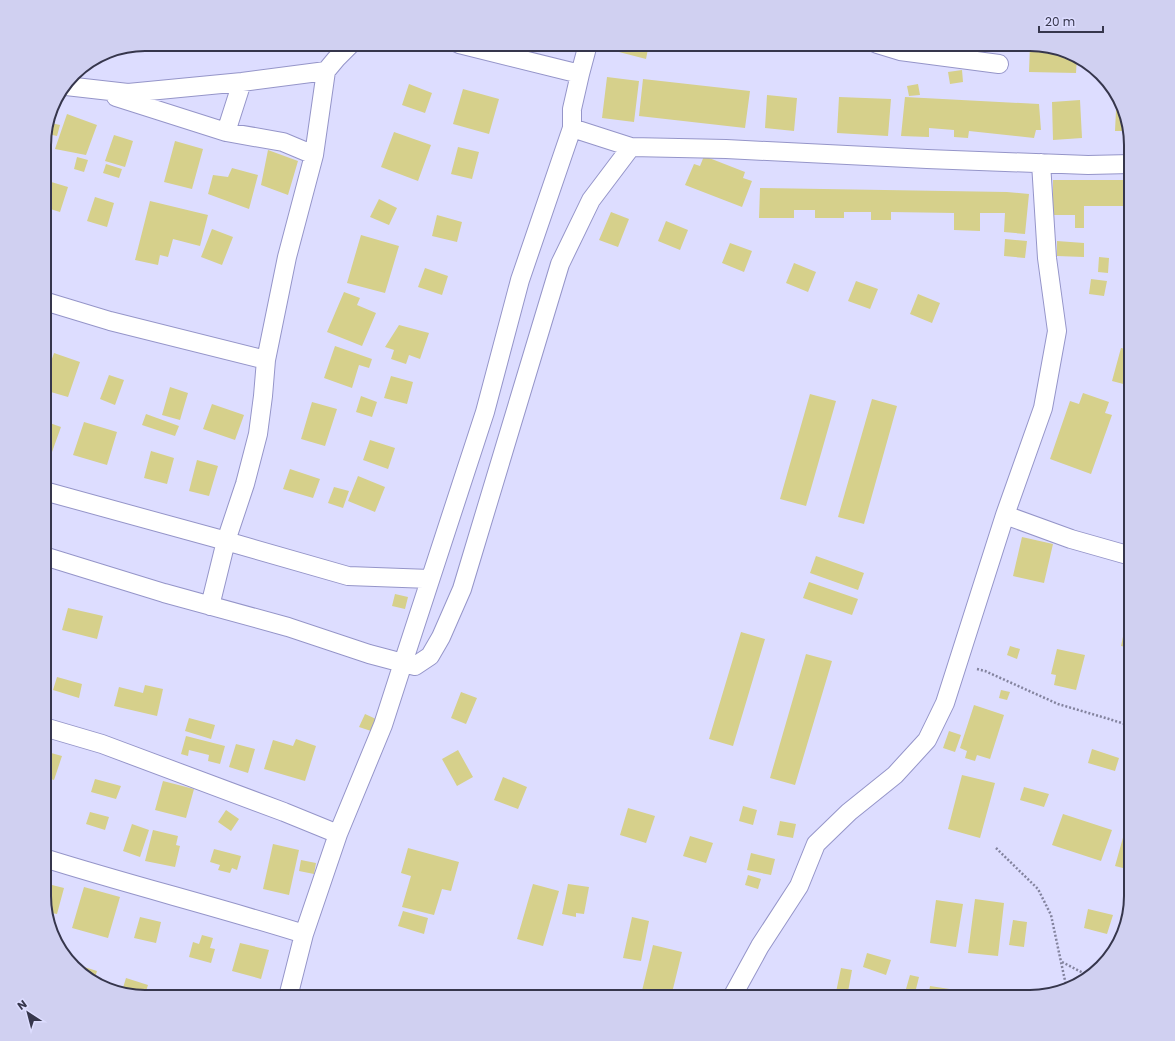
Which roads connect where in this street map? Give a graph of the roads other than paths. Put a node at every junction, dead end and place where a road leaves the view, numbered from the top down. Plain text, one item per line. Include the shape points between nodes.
1 (344, 51) edge
2 (487, 51) edge
3 (586, 51) edge
4 (900, 51) edge
5 (999, 64) dead end
6 (326, 71) junction
7 (580, 74) junction
8 (242, 82) junction
9 (72, 86) edge
10 (90, 88) junction
11 (572, 128) junction
12 (226, 132) junction
13 (631, 147) junction
14 (314, 154) junction
15 (1041, 163) junction
16 (1124, 164) edge
17 (51, 303) edge
18 (266, 360) junction
19 (51, 493) edge
20 (1005, 515) junction
21 (226, 541) junction
22 (1124, 554) edge
23 (51, 558) edge
24 (430, 579) junction
25 (210, 606) junction
26 (403, 663) junction
27 (51, 729) edge
28 (338, 834) junction
29 (51, 860) edge
30 (304, 934) junction
31 (290, 990) edge
32 (736, 990) edge

1 - 6 street
2 - 7 street
3 - 7 street
4 - 5 street
6 - 8 street
6 - 14 street
7 - 11 street via 572,109
8 - 10 street via 128,93
8 - 12 street
9 - 10 street
10 - 12 street
11 - 13 street
11 - 24 street via 520,280 485,412
12 - 14 street via 283,142
13 - 15 street
13 - 26 street via 591,200 560,264 462,589 441,637 430,656 415,666
14 - 18 street via 287,256
15 - 16 street
15 - 20 street via 1056,331 1043,408
17 - 18 street via 110,321
18 - 21 street via 258,434
19 - 21 street
20 - 22 street via 1071,539
20 - 32 street via 944,703 927,740 895,775 849,812 816,844 798,886
21 - 24 street via 348,576
21 - 25 street
23 - 25 street
24 - 26 street
25 - 26 street
26 - 28 street via 383,726
27 - 28 street via 102,744
28 - 30 street
29 - 30 street
30 - 31 street

